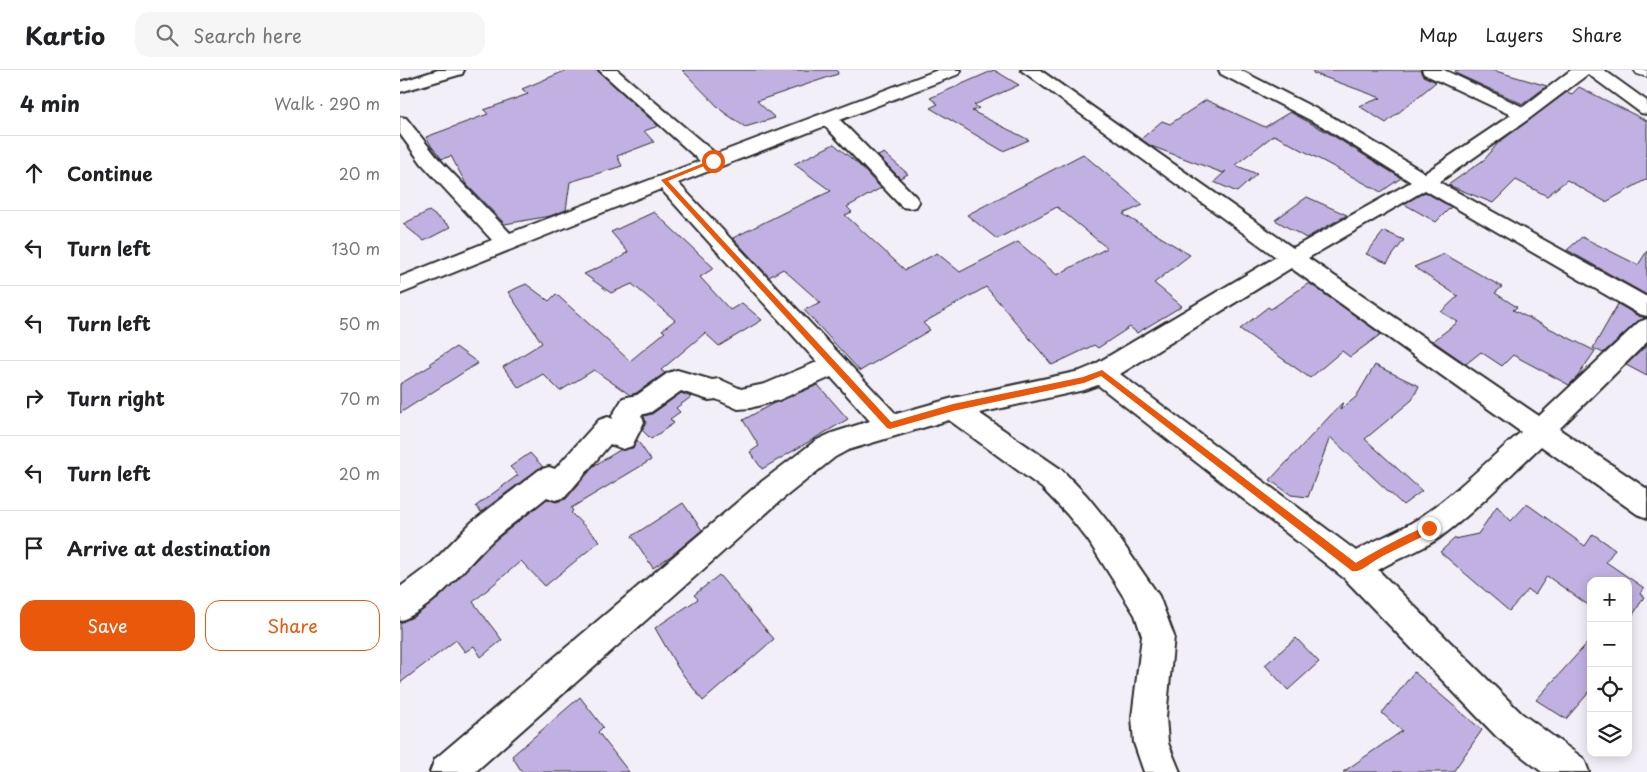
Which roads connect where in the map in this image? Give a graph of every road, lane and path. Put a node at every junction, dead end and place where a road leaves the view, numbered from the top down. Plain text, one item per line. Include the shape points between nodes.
1 (456, 70) edge
2 (607, 70) edge
3 (953, 70) edge
4 (1029, 70) edge
5 (1227, 70) edge
6 (1430, 70) edge
7 (1582, 70) edge
8 (1593, 70) edge
9 (1643, 70) edge
10 (1647, 72) edge
11 (400, 87) edge
12 (1647, 109) edge
13 (1524, 114) junction
14 (828, 118) junction
15 (400, 122) edge
16 (713, 161) junction
17 (664, 180) junction
18 (1425, 182) junction
19 (909, 202) dead end
20 (506, 242) junction
21 (1292, 258) junction
22 (400, 286) edge
23 (1647, 308) edge
24 (1647, 328) edge
25 (834, 365) junction
26 (1102, 373) junction
27 (953, 408) junction
28 (890, 425) junction
29 (1541, 430) junction
30 (1647, 505) edge
31 (1355, 568) junction
32 (400, 606) edge
33 (448, 772) edge
34 (1162, 772) edge
35 (1572, 772) edge

1 - 11 street
2 - 16 street
3 - 14 street
4 - 21 street
5 - 18 street via 1328,122
6 - 13 street
7 - 13 street
8 - 12 street
9 - 10 highway
13 - 18 street
14 - 16 street
14 - 19 street
15 - 20 street via 429,160
16 - 17 street
17 - 20 street
17 - 25 street
18 - 21 street
18 - 23 street
20 - 22 street
21 - 26 street
21 - 29 street
24 - 29 street
25 - 28 street
25 - 32 street via 770,393 750,398 738,399 719,389 709,390 677,380 642,405 632,405 625,416 631,422 623,438 608,428 555,488 549,479 482,531 443,573
26 - 27 street via 1084,380
26 - 31 street
27 - 28 street
27 - 34 street via 1052,479 1077,504 1148,607 1158,636 1150,717 1151,743
28 - 33 street via 842,441 804,465
29 - 30 street
29 - 31 street via 1429,528
31 - 35 street via 1509,725

